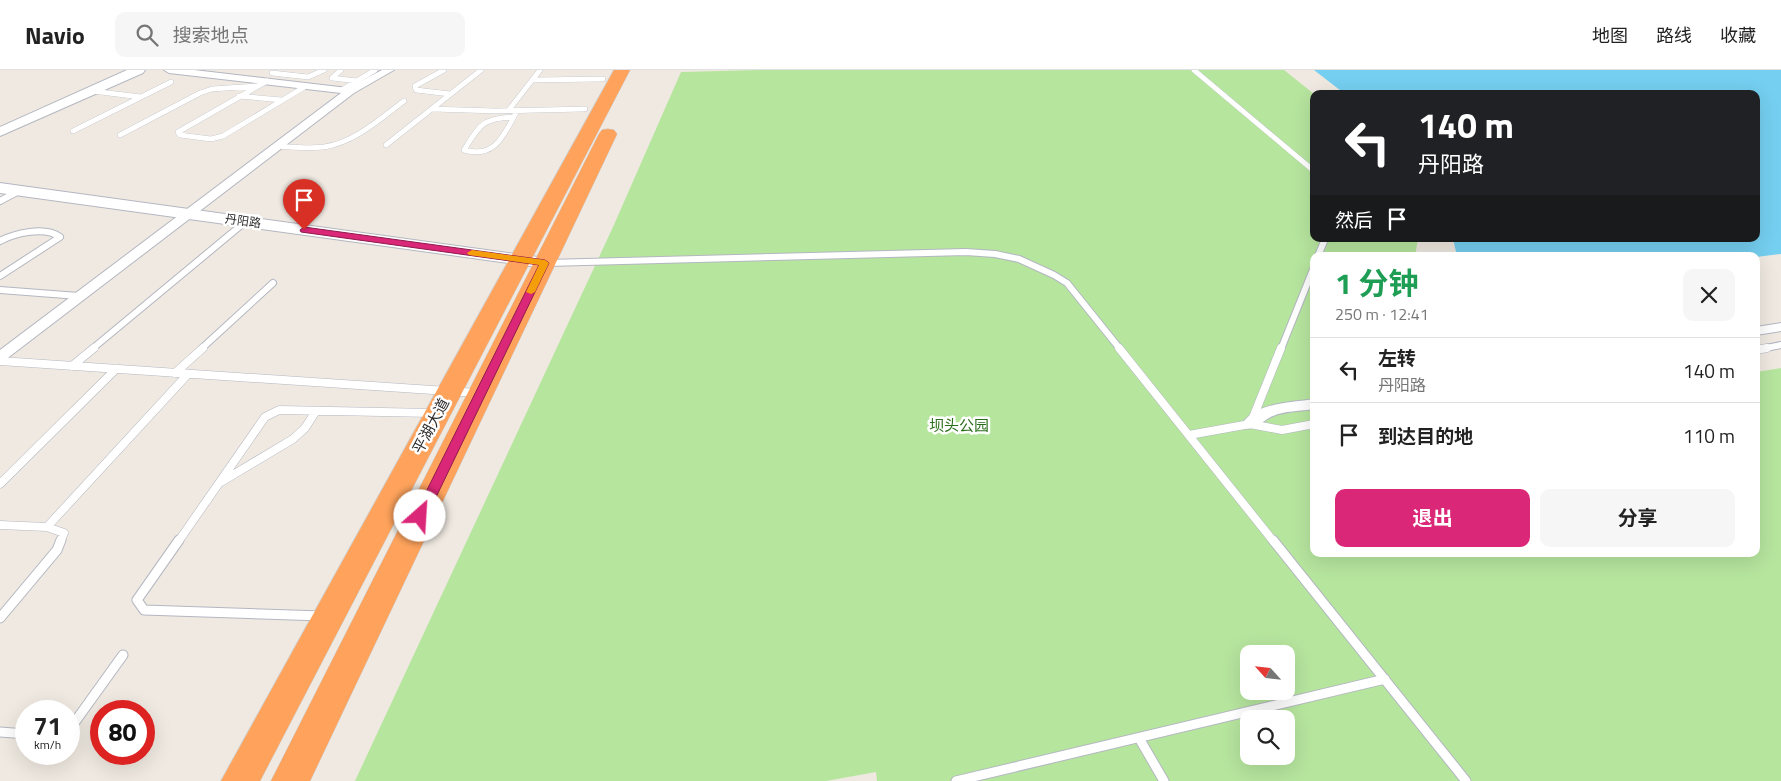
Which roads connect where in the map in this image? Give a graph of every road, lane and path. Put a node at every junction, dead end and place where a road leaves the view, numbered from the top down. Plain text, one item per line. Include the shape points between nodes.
1 (138, 70) edge
2 (169, 70) edge
3 (277, 70) edge
4 (324, 70) edge
5 (342, 70) edge
6 (375, 70) edge
7 (389, 70) edge
8 (444, 70) edge
9 (481, 70) edge
10 (540, 70) edge
11 (640, 70) edge
12 (1194, 70) edge
13 (612, 74) edge
14 (264, 80) junction
15 (532, 80) junction
16 (171, 82) dead end
17 (306, 86) junction
18 (350, 87) junction
19 (92, 91) junction
20 (450, 94) junction
21 (239, 96) junction
22 (141, 97) junction
23 (283, 100) junction
24 (404, 101) dead end
25 (432, 109) junction
26 (585, 109) dead end
27 (508, 111) junction
28 (517, 111) junction
29 (513, 117) junction
30 (73, 131) dead end
31 (0, 132) edge
32 (120, 135) dead end
33 (386, 145) dead end
34 (277, 146) junction
35 (1310, 168) edge
36 (0, 188) edge
37 (19, 191) junction
38 (0, 201) edge
39 (188, 214) junction
40 (245, 222) junction
41 (0, 241) edge
42 (532, 261) junction
43 (0, 276) edge
44 (1310, 277) edge
45 (273, 283) dead end
46 (0, 290) edge
47 (79, 296) junction
48 (1781, 327) edge
49 (1760, 330) edge
50 (1781, 346) edge
51 (1760, 349) edge
52 (0, 356) edge
53 (0, 361) edge
54 (72, 366) junction
55 (116, 369) junction
56 (174, 373) junction
57 (188, 374) junction
58 (481, 393) junction
59 (444, 402) junction
60 (1310, 405) edge
61 (316, 411) junction
62 (1250, 424) junction
63 (1310, 425) edge
64 (1189, 435) junction
65 (0, 484) edge
66 (218, 484) junction
67 (0, 526) edge
68 (47, 527) junction
69 (329, 616) junction
70 (0, 618) edge
71 (123, 655) dead end
72 (1385, 680) junction
73 (80, 715) edge
74 (0, 732) edge
75 (15, 733) edge
76 (1139, 738) junction
77 (240, 781) edge
78 (290, 781) edge
79 (956, 781) edge
80 (1164, 781) edge
81 (1466, 781) edge

1 - 19 main road
2 - 14 street
3 - 14 lane
4 - 14 lane via 308,77
5 - 18 lane via 332,78
6 - 18 lane
7 - 18 street
8 - 20 lane via 415,86 416,90
9 - 20 lane
10 - 15 lane
11 - 42 highway, 平湖大道
12 - 35 lane
13 - 15 lane
13 - 42 highway, 平湖大道
14 - 17 street
14 - 21 lane
14 - 32 lane via 200,92
15 - 27 lane
16 - 22 lane
17 - 18 street
17 - 23 lane
18 - 34 street
19 - 22 lane
19 - 31 main road
20 - 25 lane
21 - 23 lane
21 - 23 lane via 178,132 180,135 211,139 223,136
22 - 30 lane
24 - 34 lane via 335,145 315,148
25 - 27 lane
25 - 33 lane
26 - 28 lane
27 - 28 lane
28 - 29 lane
29 - 29 lane via 493,148 486,152 464,150 483,120
34 - 39 street
36 - 37 main road, 丹阳路
37 - 38 lane
37 - 39 main road, 丹阳路
39 - 40 main road, 丹阳路
39 - 47 street
40 - 42 main road, 丹阳路
40 - 54 lane
41 - 43 lane via 24,231 60,237
42 - 58 highway, 平湖大道
42 - 59 highway, 平湖大道
42 - 64 lane via 966,252 1022,258 1047,269 1067,283
44 - 62 lane
45 - 56 lane
46 - 47 lane
47 - 52 street
48 - 49 street
50 - 51 lane
53 - 54 lane
54 - 55 lane
55 - 56 lane
55 - 65 lane
56 - 57 lane
57 - 59 lane
57 - 68 lane
58 - 59 lane
58 - 78 highway, 平湖大道
59 - 61 lane
59 - 69 highway, 平湖大道
60 - 62 street via 1269,411
61 - 66 lane via 293,440
61 - 66 lane via 279,410 265,417
62 - 63 lane via 1282,430
62 - 64 lane
64 - 72 lane
66 - 69 lane via 137,600 144,610
67 - 68 lane
68 - 70 lane via 64,533 57,550
69 - 77 highway, 平湖大道
71 - 73 lane
72 - 76 lane
72 - 81 lane
74 - 75 lane
76 - 79 lane
76 - 80 lane

